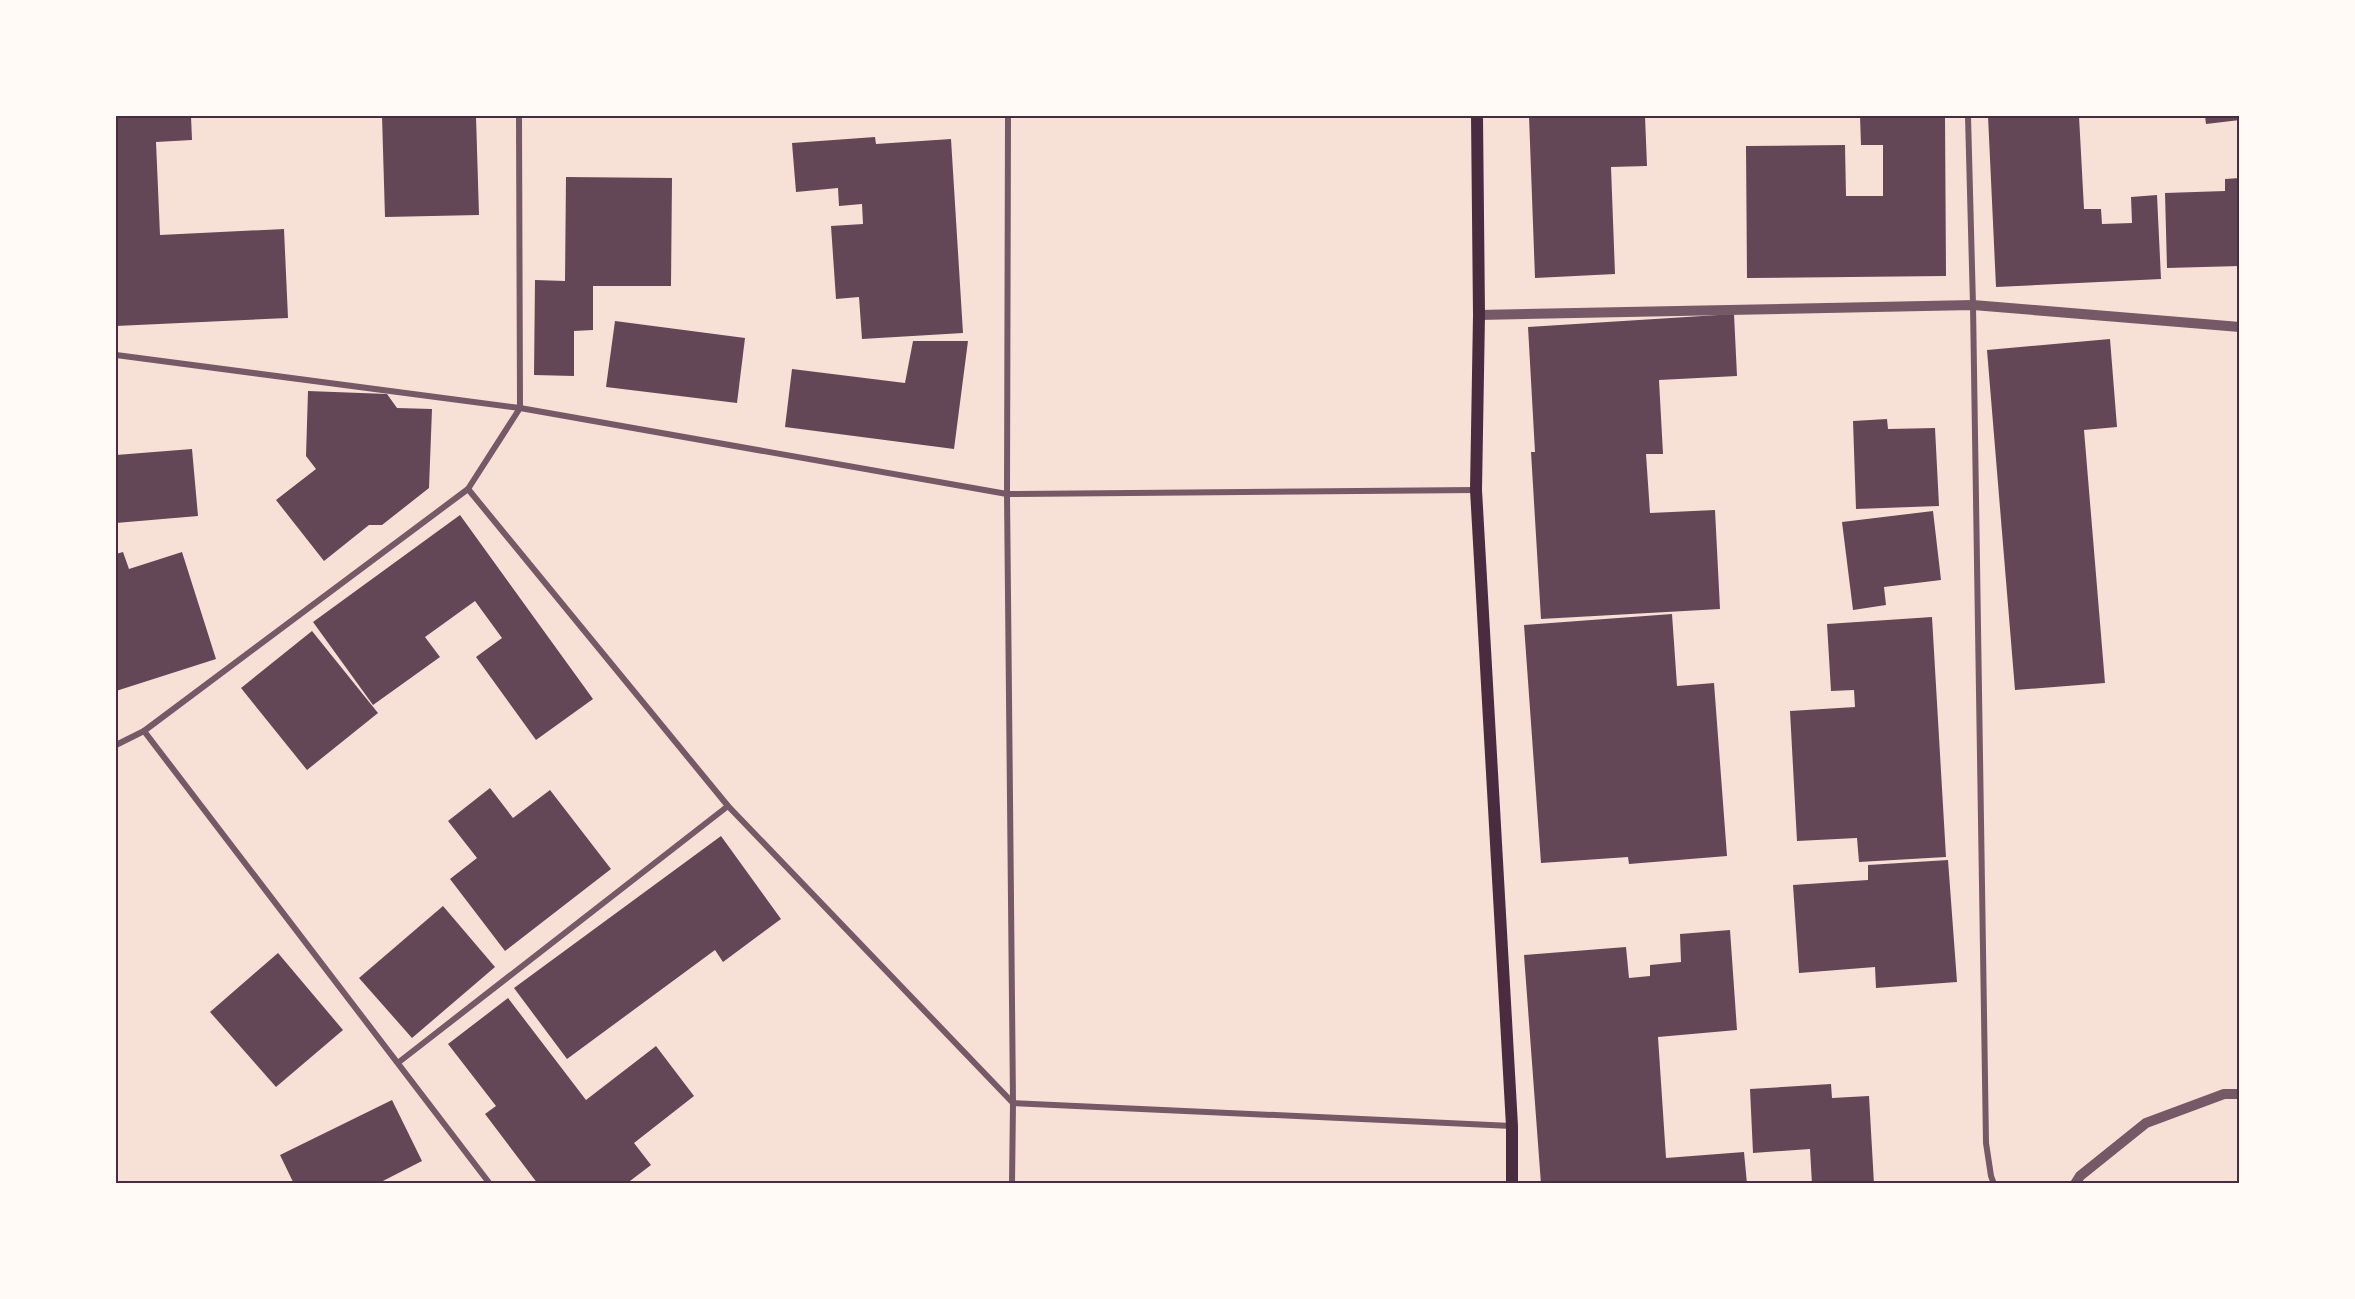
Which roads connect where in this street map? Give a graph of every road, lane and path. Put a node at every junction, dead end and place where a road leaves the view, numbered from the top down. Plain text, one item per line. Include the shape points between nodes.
1 (519, 116) edge
2 (1008, 116) edge
3 (1477, 116) edge
4 (1968, 116) edge
5 (1973, 305) junction
6 (1479, 315) junction
7 (2240, 327) edge
8 (116, 355) edge
9 (520, 408) junction
10 (468, 489) junction
11 (1476, 490) junction
12 (1007, 494) junction
13 (144, 731) junction
14 (116, 745) edge
15 (728, 806) junction
16 (399, 1062) junction
17 (2240, 1094) edge
18 (1013, 1103) junction
19 (1512, 1126) junction
20 (490, 1184) edge
21 (1012, 1184) edge
22 (1512, 1184) edge
23 (1995, 1184) edge
24 (2075, 1184) edge

1 - 9 street
2 - 12 street
3 - 6 main road
4 - 5 street
5 - 6 street
5 - 7 street
5 - 23 street via 1986,1143
6 - 11 main road
8 - 9 street
9 - 10 street
9 - 12 street
10 - 13 street
10 - 15 street
11 - 12 street
11 - 19 main road
12 - 18 street
13 - 14 street
13 - 16 street
15 - 16 street
15 - 18 street
16 - 20 street
17 - 24 street via 2224,1094 2146,1123
18 - 19 street
18 - 21 street
19 - 22 main road

